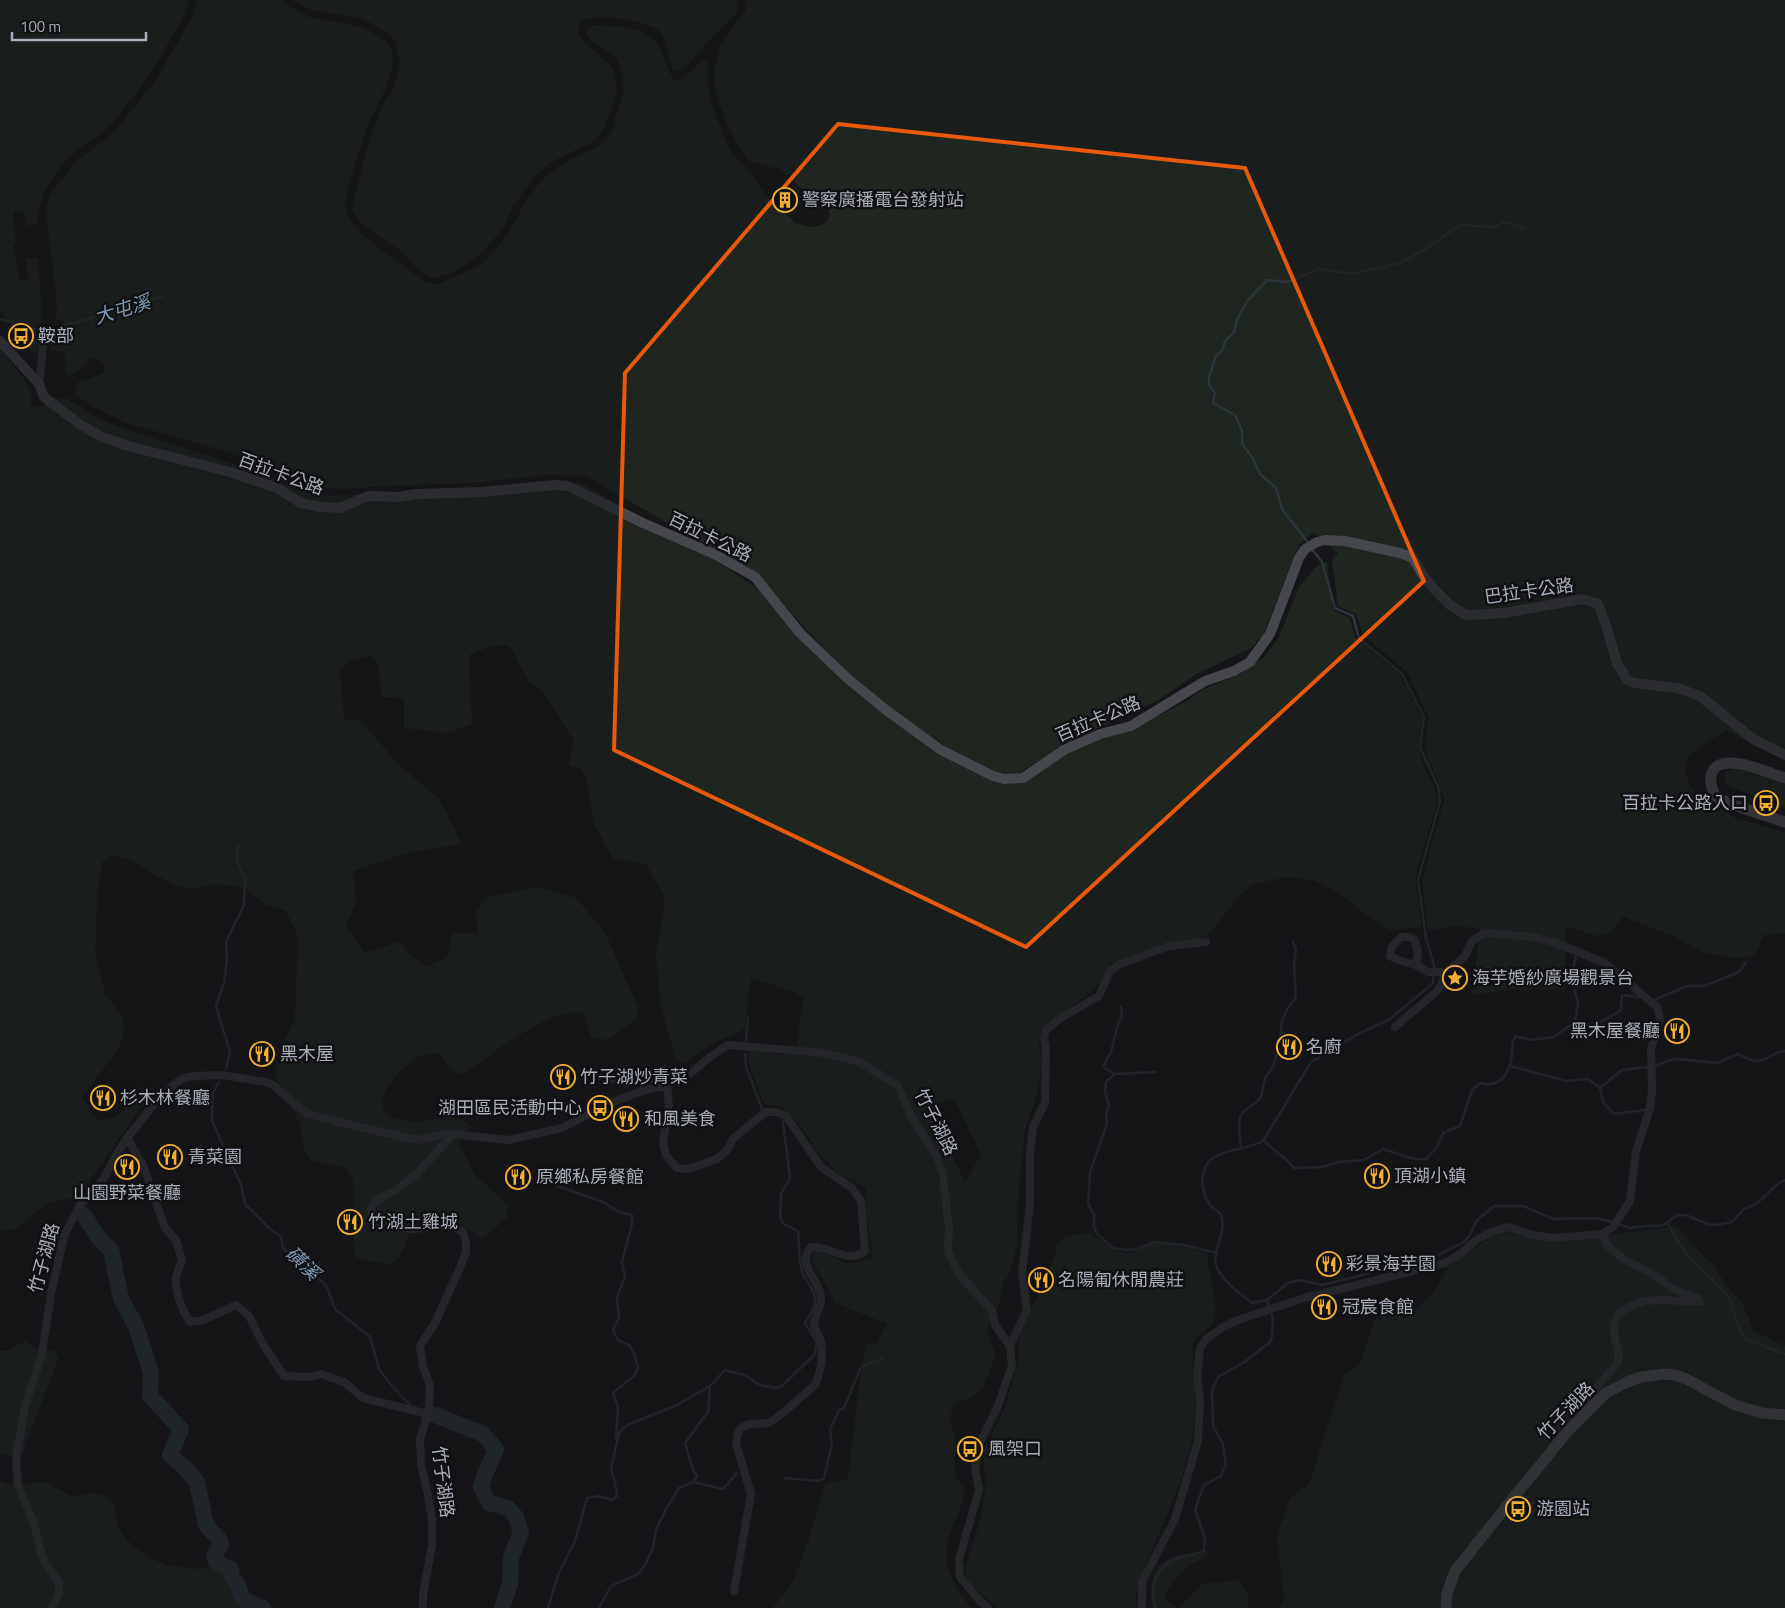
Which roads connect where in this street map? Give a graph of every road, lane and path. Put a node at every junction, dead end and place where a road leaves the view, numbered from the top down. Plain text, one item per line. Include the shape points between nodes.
1 (44, 336) dead end
2 (0, 341) edge
3 (39, 384) junction
4 (1299, 558) joint
5 (1785, 755) edge
6 (1785, 778) edge
7 (1785, 822) edge
8 (1206, 942) dead end
9 (1416, 965) dead end
10 (1443, 973) junction
11 (1395, 1027) dead end
12 (612, 1079) dead end
13 (667, 1085) junction
14 (453, 1134) junction
15 (127, 1138) junction
16 (1602, 1234) junction
17 (1010, 1346) junction
18 (428, 1414) junction
19 (1584, 1415) junction
20 (1785, 1415) edge
21 (734, 1591) dead end
22 (52, 1608) edge
23 (423, 1608) edge
24 (988, 1608) edge
25 (1142, 1608) edge
26 (1446, 1608) edge

1 - 3 street
2 - 3 main road, 百拉卡公路
3 - 4 main road, 百拉卡公路 via 44,397 59,410 102,437 230,472 277,488 301,503 320,507 340,508 368,496 568,486 714,554 755,577 800,633 886,710 941,750 1004,779 1023,778 1064,750 1100,734 1131,726 1205,681 1250,662 1270,634
4 - 5 main road, 巴拉卡公路 via 1305,549 1325,540 1400,553 1412,558 1434,589 1466,615 1504,613 1583,599 1598,604 1617,663 1627,680 1677,688 1700,696 1753,740
6 - 7 main road via 1738,763 1721,763 1713,770 1710,780 1715,796
8 - 17 street via 1169,946 1120,964 1110,971 1099,996 1046,1030 1044,1102 1033,1127 1030,1154 1030,1204 1022,1272 1027,1310
9 - 10 street via 1430,972
10 - 11 street via 1436,992
10 - 16 street via 1465,956 1472,941 1485,933 1535,937 1605,962 1657,1007 1660,1019 1651,1049 1650,1108 1636,1151 1630,1201 1619,1220
12 - 13 street via 651,1078
13 - 14 street, 竹子湖路 via 608,1104 562,1128 508,1140
13 - 17 street, 竹子湖路 via 691,1073 728,1045 824,1053 860,1062 898,1086 943,1175 948,1251 959,1274 992,1311 995,1325
13 - 21 street via 669,1106 664,1143 666,1155 677,1168 688,1169 717,1158 733,1139 766,1112 776,1112 786,1116 822,1167 852,1188 861,1201 865,1251 851,1257 819,1246 811,1247 806,1253 821,1300 814,1323 822,1346 815,1385 769,1422 740,1428 736,1440 751,1494
14 - 15 street, 竹子湖路 via 417,1140 334,1121 306,1113 266,1082 221,1075 184,1078 172,1086
14 - 18 street, 竹子湖路 via 416,1175 374,1202 371,1209 373,1221 380,1226 414,1229 451,1225 462,1232 466,1243 462,1263 435,1323 420,1346 430,1386
15 - 18 street via 143,1165 165,1228 176,1240 182,1261 176,1284 190,1322 204,1320 236,1305 249,1316 284,1376 321,1374 344,1382 363,1398
15 - 22 street, 竹子湖路 via 103,1180 80,1206 64,1236 42,1354 18,1436 18,1486 34,1523 45,1563 59,1582 59,1593
16 - 19 street via 1609,1248 1625,1260 1700,1302 1644,1301 1618,1316 1614,1324 1619,1356 1617,1364 1584,1402
16 - 25 street via 1552,1238 1508,1227 1476,1240 1445,1263 1304,1298 1224,1326 1207,1338 1200,1348 1197,1376 1200,1402 1198,1441 1175,1519 1142,1582
17 - 24 street via 1012,1366 997,1408 978,1446 975,1468 979,1490 959,1559 960,1577
18 - 23 street, 竹子湖路 via 420,1439 421,1464 432,1520 432,1545
19 - 20 main road, 竹子湖路 via 1606,1394 1627,1382 1665,1374 1686,1379 1736,1405 1762,1413
19 - 26 main road, 竹子湖路 via 1455,1571 1447,1593

